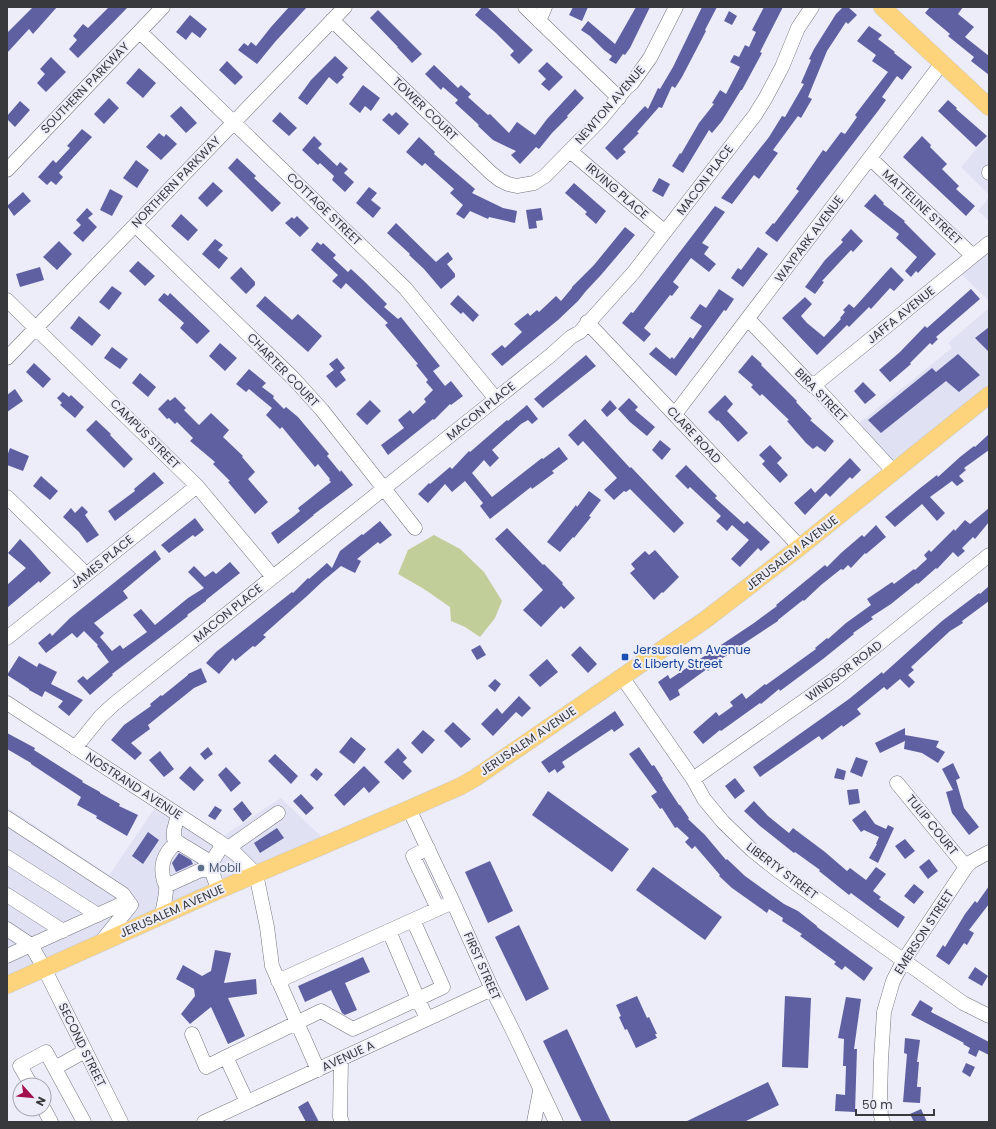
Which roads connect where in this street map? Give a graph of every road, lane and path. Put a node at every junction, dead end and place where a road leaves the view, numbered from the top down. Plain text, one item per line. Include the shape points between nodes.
1 (163, 7) edge
2 (345, 7) edge
3 (525, 7) edge
4 (545, 7) edge
5 (676, 7) edge
6 (812, 7) edge
7 (882, 7) edge
8 (332, 20) junction
9 (540, 21) junction
10 (140, 32) junction
11 (942, 63) junction
12 (619, 98) junction
13 (989, 107) edge
14 (234, 122) junction
15 (570, 151) junction
16 (870, 158) junction
17 (7, 170) edge
18 (525, 186) joint
19 (135, 225) junction
20 (665, 232) junction
21 (989, 243) edge
22 (973, 256) junction
23 (7, 300) edge
24 (748, 318) junction
25 (588, 322) junction
26 (36, 328) junction
27 (7, 358) edge
28 (813, 386) junction
29 (989, 395) edge
30 (496, 399) junction
31 (675, 414) junction
32 (894, 472) junction
33 (197, 486) junction
34 (384, 489) junction
35 (7, 497) edge
36 (415, 528) dead end
37 (800, 547) junction
38 (989, 555) edge
39 (86, 574) junction
40 (273, 577) junction
41 (7, 638) edge
42 (622, 677) junction
43 (7, 703) edge
44 (75, 748) junction
45 (693, 780) junction
46 (897, 783) dead end
47 (409, 809) junction
48 (278, 813) dead end
49 (178, 815) junction
50 (7, 818) edge
51 (177, 842) junction
52 (225, 846) junction
53 (428, 848) junction
54 (989, 852) edge
55 (7, 857) edge
56 (212, 866) junction
57 (966, 867) junction
58 (256, 874) junction
59 (166, 886) junction
60 (219, 890) junction
61 (7, 894) edge
62 (128, 901) junction
63 (453, 902) junction
64 (438, 908) junction
65 (98, 915) junction
66 (162, 915) junction
67 (413, 920) junction
68 (7, 929) edge
69 (63, 931) junction
70 (389, 931) junction
71 (101, 942) junction
72 (31, 945) junction
73 (7, 956) edge
74 (904, 960) junction
75 (44, 968) junction
76 (278, 981) junction
77 (7, 984) edge
78 (492, 989) junction
79 (418, 999) junction
80 (989, 1016) edge
81 (427, 1019) junction
82 (296, 1022) junction
83 (192, 1034) dead end
84 (85, 1050) junction
85 (226, 1057) junction
86 (341, 1059) junction
87 (55, 1068) junction
88 (318, 1070) junction
89 (26, 1077) edge
90 (540, 1091) junction
91 (247, 1102) junction
92 (84, 1122) edge
93 (120, 1122) edge
94 (204, 1122) edge
95 (342, 1122) edge
96 (534, 1122) edge
97 (556, 1122) edge
98 (883, 1122) edge

1 - 10 street, SOUTHERN PARKWAY
2 - 8 street, NORTHERN PARKWAY
3 - 9 street
4 - 9 street
5 - 12 street, NEWTON AVENUE via 650,58
6 - 20 street, MACON PLACE via 798,28 782,67 755,115
7 - 11 main road
8 - 14 street, NORTHERN PARKWAY
8 - 18 street, TOWER COURT via 491,173 508,184
9 - 12 street
10 - 14 street, COTTAGE STREET
10 - 17 street, SOUTHERN PARKWAY
11 - 13 main road
11 - 16 street, WAYPARK AVENUE
12 - 15 street, NEWTON AVENUE
14 - 19 street, NORTHERN PARKWAY
14 - 30 street, COTTAGE STREET via 406,288
15 - 18 street, NEWTON AVENUE via 545,176
15 - 20 street, IRVING PLACE
16 - 22 street, MATTELINE STREET
16 - 24 street, WAYPARK AVENUE
19 - 26 street, NORTHERN PARKWAY
19 - 34 street, CHARTER COURT via 293,378 322,410
20 - 25 street, MACON PLACE via 634,272
21 - 22 street, JAFFA AVENUE
22 - 28 street, JAFFA AVENUE
23 - 26 street, CAMPUS STREET
24 - 28 street, BIRA STREET
24 - 31 street, WAYPARK AVENUE
25 - 30 street, MACON PLACE via 580,332
25 - 31 street, CLARE ROAD
26 - 27 street, NORTHERN PARKWAY
26 - 33 street, CAMPUS STREET
28 - 32 street, BIRA STREET
29 - 32 main road, JERUSALEM AVENUE
30 - 34 street, MACON PLACE
31 - 37 street, CLARE ROAD
32 - 37 main road, JERUSALEM AVENUE
33 - 39 street, JAMES PLACE
33 - 40 street, CAMPUS STREET
34 - 36 street, CHARTER COURT
34 - 40 street, MACON PLACE
35 - 39 street
37 - 42 main road, JERUSALEM AVENUE via 705,620
38 - 45 street, WINDSOR ROAD via 835,679
39 - 41 street, JAMES PLACE
40 - 44 street, MACON PLACE via 114,704
42 - 45 street, LIBERTY STREET
42 - 47 main road, JERUSALEM AVENUE via 475,778
43 - 44 street, NOSTRAND AVENUE
44 - 49 street, NOSTRAND AVENUE
45 - 74 street, LIBERTY STREET via 704,799 723,822 752,850
46 - 57 street, TULIP COURT
47 - 53 street, FIRST STREET
47 - 58 main road, JERUSALEM AVENUE
48 - 52 street
49 - 51 street via 174,830 174,839
49 - 52 street, NOSTRAND AVENUE
50 - 62 street via 123,894
51 - 56 street
51 - 59 street via 169,849 162,865
52 - 56 street via 215,856
52 - 58 street, NOSTRAND AVENUE
53 - 63 street, FIRST STREET
53 - 64 street via 413,856
54 - 57 street, EMERSON STREET
55 - 65 street
56 - 59 street
56 - 60 street via 211,871
57 - 74 street, EMERSON STREET
58 - 60 main road, JERUSALEM AVENUE
58 - 76 street via 272,966
59 - 66 street
60 - 66 main road, JERUSALEM AVENUE
61 - 69 street
62 - 65 street
62 - 71 street via 130,905
63 - 64 street
63 - 78 street, FIRST STREET
64 - 67 street
65 - 69 street
66 - 71 main road, JERUSALEM AVENUE
67 - 70 street
67 - 79 street via 443,987
68 - 72 street
69 - 72 street
70 - 76 street
70 - 79 street
71 - 75 main road, JERUSALEM AVENUE
72 - 73 street
72 - 75 street, SECOND STREET
74 - 80 street, LIBERTY STREET via 963,1003
74 - 98 street, EMERSON STREET via 893,981 884,1012 880,1100
75 - 77 main road, JERUSALEM AVENUE
75 - 84 street, SECOND STREET
76 - 82 street
78 - 81 street, AVENUE A
78 - 90 street, FIRST STREET
79 - 81 street
79 - 82 street via 353,1029 321,1011
81 - 86 street, AVENUE A
82 - 85 street
82 - 88 street
83 - 85 street via 208,1071
84 - 87 street
84 - 93 street, SECOND STREET
85 - 91 street
86 - 88 street, AVENUE A
86 - 95 street
87 - 89 street via 46,1052 20,1066
87 - 92 street
88 - 91 street, AVENUE A
90 - 96 street
90 - 97 street, FIRST STREET
91 - 94 street, AVENUE A

